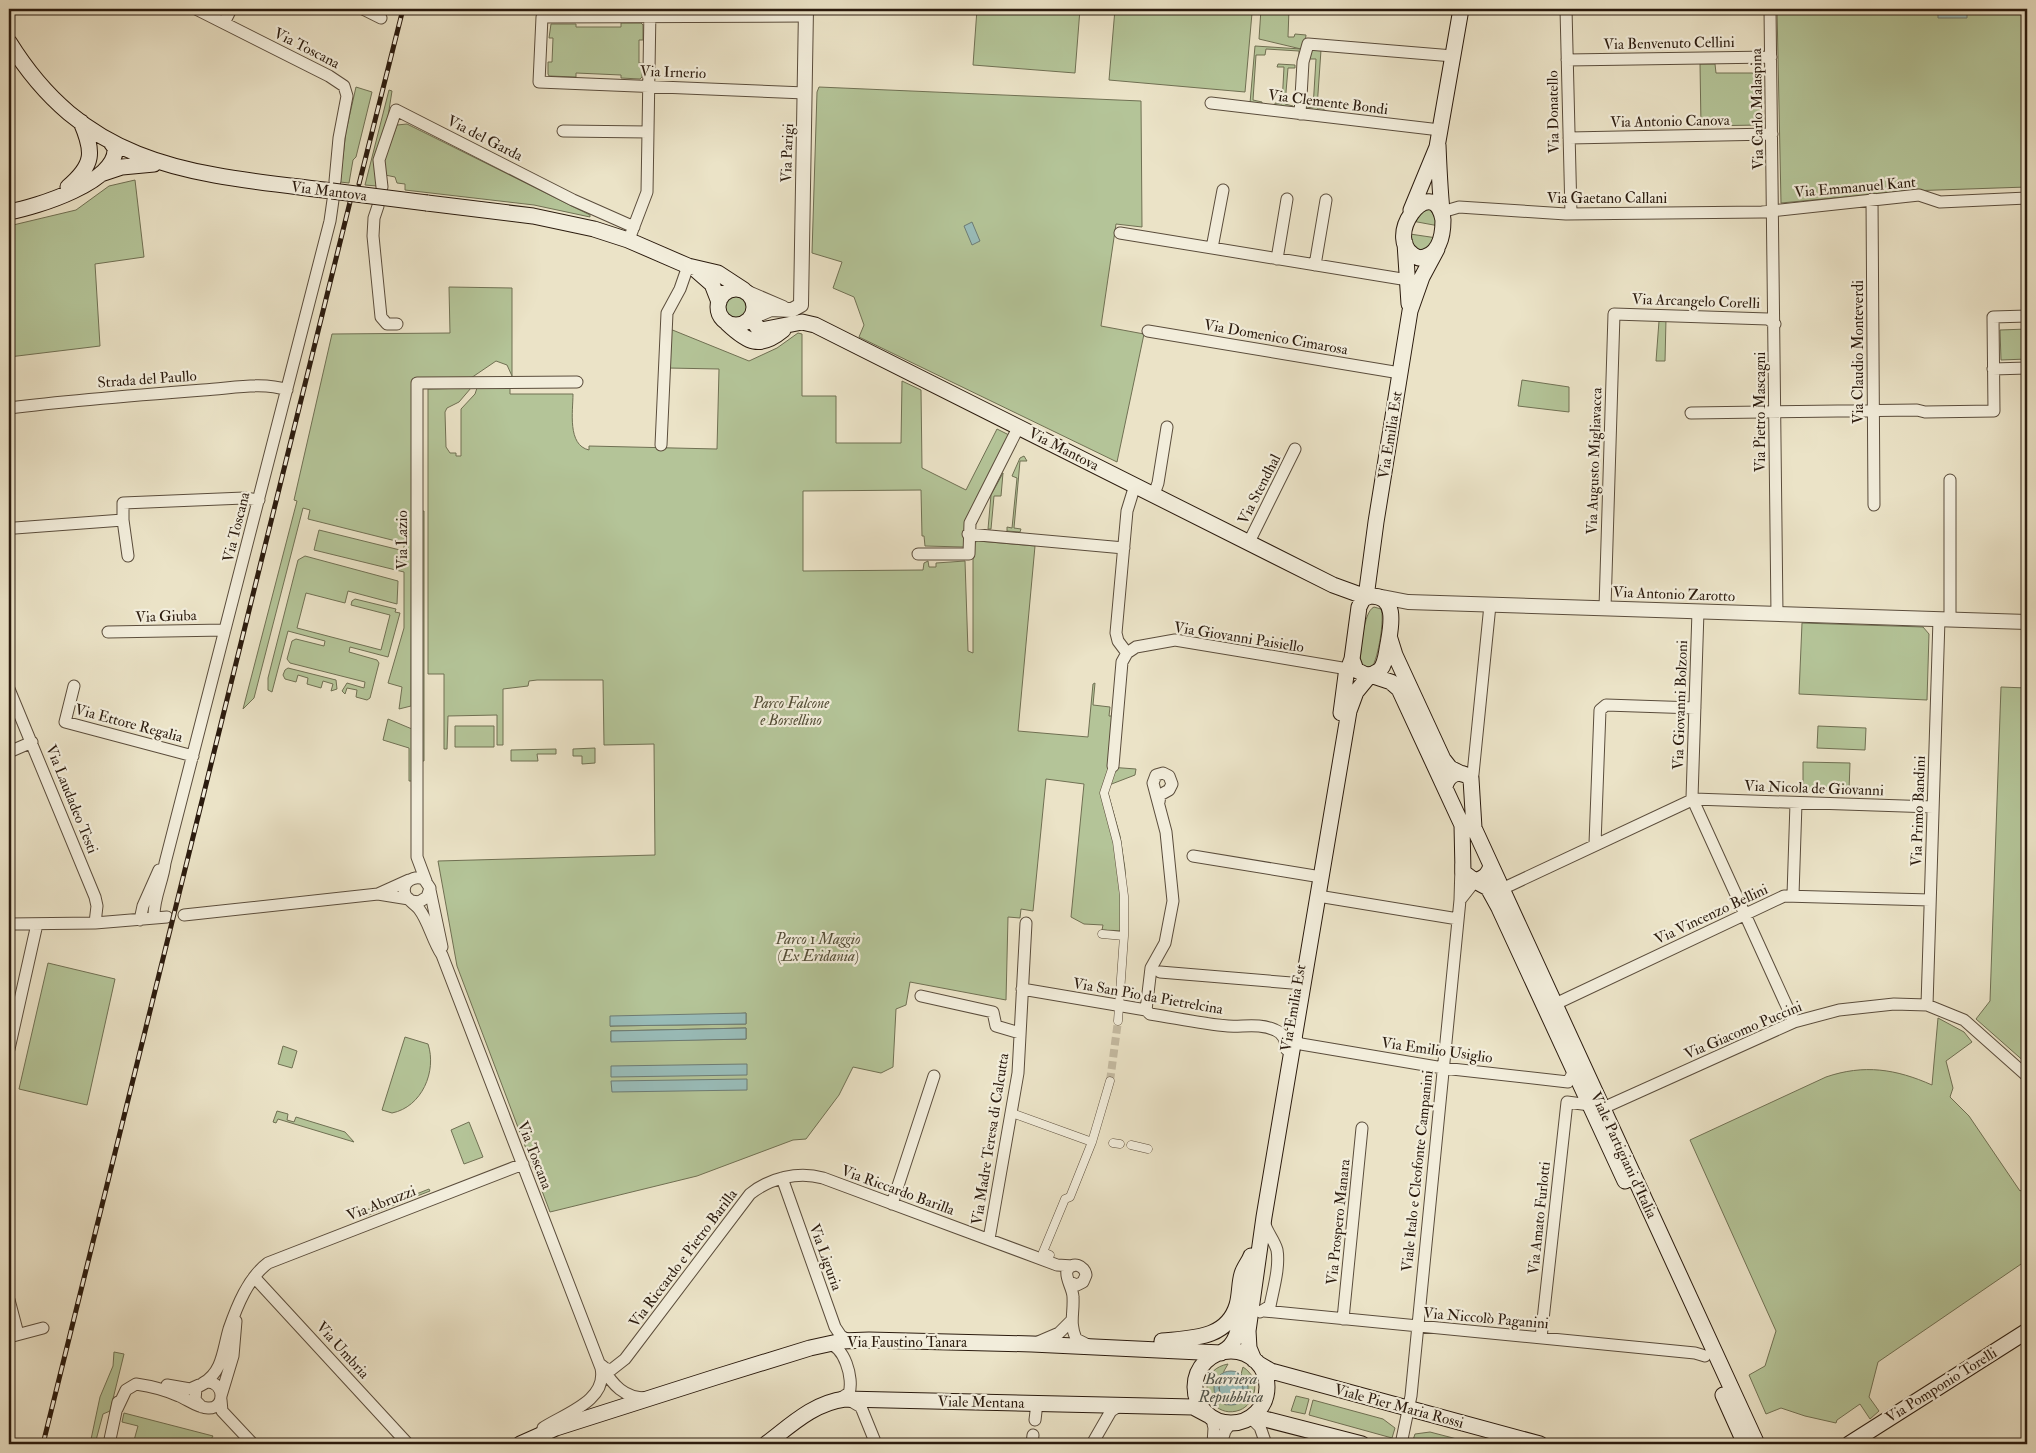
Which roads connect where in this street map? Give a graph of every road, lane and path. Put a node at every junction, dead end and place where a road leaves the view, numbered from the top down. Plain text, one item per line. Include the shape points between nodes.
1 (196, 9) edge
2 (231, 9) edge
3 (363, 9) edge
4 (1460, 9) edge
5 (1566, 9) edge
6 (1770, 9) edge
7 (650, 12) edge
8 (806, 12) edge
9 (381, 18) dead end
10 (224, 22) junction
11 (9, 42) edge
12 (1453, 56) junction
13 (1771, 57) junction
14 (1567, 60) junction
15 (649, 86) junction
16 (804, 93) junction
17 (1211, 103) dead end
18 (1300, 114) junction
19 (78, 119) junction
20 (562, 131) dead end
21 (648, 132) junction
22 (1772, 134) junction
23 (1439, 137) junction
24 (1569, 138) junction
25 (110, 141) junction
26 (163, 164) junction
27 (98, 176) junction
28 (335, 181) dead end
29 (382, 187) dead end
30 (1223, 190) dead end
31 (59, 196) junction
32 (2027, 198) edge
33 (1287, 199) dead end
34 (1872, 199) junction
35 (333, 200) dead end
36 (1326, 200) dead end
37 (378, 206) dead end
38 (1774, 210) junction
39 (9, 212) edge
40 (1570, 214) junction
41 (1409, 215) junction
42 (1442, 216) junction
43 (1120, 233) dead end
44 (631, 234) junction
45 (1405, 244) junction
46 (1212, 248) junction
47 (1437, 249) junction
48 (1277, 259) junction
49 (1315, 265) junction
50 (690, 266) junction
51 (1408, 280) junction
52 (746, 292) junction
53 (800, 298) junction
54 (718, 302) junction
55 (785, 309) junction
56 (1410, 311) junction
57 (1614, 314) joint
58 (2027, 316) edge
59 (752, 317) junction
60 (727, 323) junction
61 (793, 323) junction
62 (397, 324) dead end
63 (1775, 324) junction
64 (815, 325) junction
65 (1148, 331) dead end
66 (2027, 368) edge
67 (1993, 369) junction
68 (1400, 373) junction
69 (577, 382) dead end
70 (286, 390) junction
71 (9, 408) edge
72 (1874, 410) junction
73 (1691, 412) dead end
74 (1775, 412) junction
75 (1019, 426) junction
76 (1167, 427) dead end
77 (662, 444) dead end
78 (1295, 449) dead end
79 (1950, 480) dead end
80 (1135, 485) junction
81 (1154, 494) junction
82 (259, 500) junction
83 (1874, 505) dead end
84 (123, 520) junction
85 (15, 528) dead end
86 (968, 534) junction
87 (1249, 542) junction
88 (1124, 548) junction
89 (918, 554) dead end
90 (128, 556) dead end
91 (1371, 559) junction
92 (1333, 585) junction
93 (1372, 596) junction
94 (1408, 602) junction
95 (1605, 603) junction
96 (1490, 605) junction
97 (1698, 611) junction
98 (1357, 612) junction
99 (1777, 614) junction
100 (1944, 619) junction
101 (2027, 622) edge
102 (225, 630) junction
103 (1390, 630) junction
104 (108, 632) dead end
105 (1127, 653) junction
106 (1350, 664) junction
107 (1370, 675) junction
108 (74, 686) dead end
109 (9, 689) edge
110 (1695, 708) junction
111 (13, 710) edge
112 (32, 742) junction
113 (9, 752) edge
114 (193, 756) junction
115 (1474, 760) junction
116 (1113, 766) joint
117 (1461, 773) junction
118 (1472, 786) junction
119 (1445, 787) junction
120 (1694, 800) junction
121 (1159, 802) dead end
122 (1796, 803) junction
123 (1933, 807) junction
124 (1595, 844) junction
125 (1193, 856) dead end
126 (417, 857) junction
127 (165, 860) junction
128 (1462, 861) junction
129 (1491, 865) junction
130 (1318, 877) junction
131 (410, 880) junction
132 (1475, 881) junction
133 (428, 885) junction
134 (1502, 889) junction
135 (378, 894) junction
136 (1793, 895) junction
137 (1318, 896) junction
138 (410, 900) junction
139 (1460, 900) junction
140 (1930, 900) junction
141 (184, 915) dead end
142 (1746, 915) junction
143 (167, 917) dead end
144 (154, 918) junction
145 (1458, 918) junction
146 (140, 920) junction
147 (95, 923) junction
148 (1026, 923) dead end
149 (9, 924) edge
150 (37, 924) junction
151 (1102, 934) dead end
152 (1124, 936) junction
153 (443, 956) junction
154 (1160, 972) dead end
155 (1300, 984) junction
156 (1022, 989) junction
157 (921, 996) dead end
158 (1926, 1005) junction
159 (1120, 1006) junction
160 (1550, 1006) junction
161 (1146, 1010) junction
162 (1118, 1021) tunnel mouth
163 (1794, 1022) junction
164 (1020, 1033) junction
165 (1296, 1035) junction
166 (9, 1049) edge
167 (1286, 1049) junction
168 (1443, 1068) junction
169 (1574, 1071) junction
170 (934, 1076) dead end
171 (2027, 1076) edge
172 (1562, 1081) junction
173 (1110, 1082) tunnel mouth
174 (1567, 1102) junction
175 (1596, 1106) junction
176 (1012, 1113) junction
177 (1362, 1128) dead end
178 (1092, 1142) junction
179 (1131, 1145) dead end
180 (1148, 1149) dead end
181 (523, 1164) junction
182 (782, 1178) junction
183 (892, 1204) junction
184 (1264, 1216) junction
185 (989, 1239) junction
186 (1250, 1256) junction
187 (1052, 1263) junction
188 (1070, 1275) junction
189 (254, 1277) junction
190 (1083, 1282) junction
191 (1074, 1296) junction
192 (9, 1300) edge
193 (238, 1309) junction
194 (1264, 1311) junction
195 (1343, 1319) junction
196 (1071, 1320) junction
197 (1417, 1326) junction
198 (1249, 1327) junction
199 (43, 1328) dead end
200 (2027, 1331) edge
201 (13, 1336) edge
202 (1541, 1338) junction
203 (850, 1340) junction
204 (826, 1344) junction
205 (1032, 1344) junction
206 (1088, 1346) junction
207 (1137, 1348) junction
208 (1221, 1353) junction
209 (1705, 1356) junction
210 (1257, 1362) junction
211 (600, 1364) junction
212 (617, 1366) junction
213 (608, 1376) junction
214 (201, 1384) junction
215 (598, 1388) junction
216 (1734, 1395) junction
217 (655, 1396) junction
218 (221, 1398) junction
219 (843, 1400) junction
220 (1037, 1403) junction
221 (1121, 1405) junction
222 (202, 1407) junction
223 (117, 1409) junction
224 (1410, 1409) junction
225 (1210, 1417) junction
226 (1250, 1418) junction
227 (1035, 1420) dead end
228 (1230, 1424) junction
229 (1850, 1443) edge
230 (109, 1444) edge
231 (253, 1444) edge
232 (408, 1444) edge
233 (521, 1444) edge
234 (766, 1444) edge
235 (876, 1444) edge
236 (1092, 1444) edge
237 (1213, 1444) edge
238 (1221, 1444) edge
239 (1266, 1444) edge
240 (1362, 1444) edge
241 (1401, 1444) edge
242 (1540, 1444) edge
243 (1745, 1444) edge
244 (1757, 1444) edge
245 (1768, 1444) edge

1 - 10 street, Via Toscana
2 - 10 street
3 - 9 street
4 - 12 main road, Via Emilia Est
5 - 14 street, Via Donatello
6 - 13 street, Via Carlo Malaspina
7 - 8 street
7 - 15 street
7 - 15 street, Via Irnerio via 542,17 539,82
8 - 16 street, Via Parigi
10 - 28 street, Via Toscana via 330,76 346,89
11 - 19 main road, Via Mantova via 43,88
12 - 18 street via 1308,44 1303,62
12 - 23 main road, Via Emilia Est
13 - 14 street, Via Benvenuto Cellini
13 - 22 street, Via Carlo Malaspina
14 - 24 street, Via Donatello
15 - 16 street, Via Irnerio
15 - 21 street
16 - 53 street, Via Parigi
17 - 18 street, Via Clemente Bondi
18 - 23 street, Via Clemente Bondi
19 - 25 main road, Via Mantova
19 - 31 main road via 89,141 90,159 82,174
20 - 21 street
21 - 44 street via 647,192
22 - 24 street, Via Antonio Canova
22 - 38 street, Via Carlo Malaspina
23 - 41 main road, Via Emilia Est
23 - 42 main road, Via Emilia Est
24 - 40 street, Via Donatello
25 - 26 main road, Via Mantova
25 - 27 main road via 115,148 114,158
26 - 27 main road via 126,166
26 - 44 main road, Via Mantova, bridge via 227,178 553,219
27 - 31 main road
29 - 44 street, Via del Garda via 380,155 396,110 573,200
30 - 46 street
31 - 39 main road via 37,206
32 - 34 street, Via Emmanuel Kant via 1940,202 1919,195
33 - 48 street
34 - 38 street, Via Emmanuel Kant
34 - 72 street, Via Claudio Monteverdi
35 - 70 street, Via Toscana
36 - 49 street
37 - 62 street via 373,231 381,317 387,324
38 - 40 street, Via Gaetano Callani
38 - 63 street, Via Pietro Mascagni
40 - 42 street, Via Gaetano Callani via 1458,207
41 - 42 main road via 1418,204 1429,201 1441,210
41 - 45 main road, Via Emilia Est
42 - 47 main road, Via Emilia Est via 1442,236
43 - 46 street
44 - 50 main road, Via Mantova
45 - 47 main road via 1420,258
45 - 51 main road, Via Emilia Est
46 - 48 street
47 - 56 main road, Via Emilia Est via 1422,277
48 - 49 street
49 - 51 street
50 - 52 main road, Via Mantova via 718,274
50 - 54 main road, Via Mantova via 712,284
50 - 77 street via 667,313
51 - 56 main road, Via Emilia Est
52 - 54 main road via 729,290
52 - 55 street
52 - 59 main road via 754,304
53 - 55 street via 798,308
53 - 64 street, Via Parigi
54 - 60 main road, Via Mantova via 719,314
55 - 59 street via 771,308
56 - 68 main road, Via Emilia Est
57 - 63 street, Via Arcangelo Corelli via 1768,318
57 - 95 street, Via Augusto Migliavacca
58 - 67 street via 1993,317
59 - 60 main road via 740,325
59 - 61 main road, Via Mantova via 762,330
60 - 61 main road via 750,340 763,342
61 - 64 main road, Via Mantova
63 - 74 street, Via Pietro Mascagni
64 - 75 main road, Via Mantova
65 - 68 street, Via Domenico Cimarosa
66 - 67 street
67 - 72 street via 1994,411
68 - 91 main road, Via Emilia Est
69 - 126 street, Via Lazio via 417,383
70 - 71 street, Strada del Paullo via 274,387 219,389 90,398
70 - 82 street, Via Toscana
72 - 74 street
72 - 83 street, Via Claudio Monteverdi
73 - 74 street
74 - 99 street, Via Pietro Mascagni
75 - 80 main road, Via Mantova
75 - 86 street via 971,521
76 - 81 street
78 - 87 street, Via Stendhal
79 - 100 street, Via Primo Bandini
80 - 81 main road, Via Mantova
80 - 88 street via 1129,502
81 - 87 main road, Via Mantova
82 - 84 street via 123,503
82 - 102 street, Via Toscana
84 - 85 street
84 - 90 street
86 - 88 street
86 - 89 street via 969,554
87 - 92 main road, Via Mantova
88 - 105 street via 1116,636
91 - 92 main road via 1356,580 1350,584
91 - 93 main road, Via Emilia Est
92 - 93 main road, Via Mantova
92 - 98 main road, Via Mantova via 1350,598
93 - 94 street, Via Antonio Zarotto
93 - 98 main road, Via Emilia Est via 1360,603
93 - 103 main road, Via Emilia Est via 1390,606
94 - 96 street, Via Antonio Zarotto
94 - 103 street via 1395,615
95 - 96 street, Via Antonio Zarotto
95 - 97 street, Via Antonio Zarotto
96 - 115 street
97 - 99 street, Via Antonio Zarotto
97 - 110 street, Via Giovanni Bolzoni
98 - 106 main road, Via Emilia Est
99 - 100 street, Via Antonio Zarotto
100 - 101 street, Via Antonio Zarotto
100 - 123 street, Via Primo Bandini
102 - 104 street, Via Giuba
102 - 114 street, Via Toscana
103 - 107 main road, Via Emilia Est via 1384,664
103 - 117 main road via 1395,655 1443,760
105 - 106 street, Via Giovanni Paisiello via 1143,645 1177,640
105 - 116 street via 1121,666
106 - 107 main road via 1360,674
106 - 130 main road, Via Emilia Est
107 - 119 main road via 1386,679 1397,687
107 - 130 main road, Via Emilia Est via 1356,692 1349,711
108 - 114 street, Via Ettore Regalia via 65,722
109 - 111 street, Via Laudadeo Testi
110 - 120 street, Via Giovanni Bolzoni
110 - 124 street via 1606,705 1600,710
111 - 112 street, Via Laudadeo Testi
112 - 113 street
112 - 147 street, Via Laudadeo Testi via 95,897
114 - 127 street, Via Toscana
115 - 117 street
115 - 118 street
116 - 152 street via 1104,792 1121,869
117 - 118 main road via 1471,779
117 - 119 main road via 1449,778
118 - 129 main road, Viale Partigiani d'Italia via 1474,828
119 - 128 main road via 1464,831
120 - 122 street, Via Nicola de Giovanni
120 - 124 street
120 - 142 street
121 - 161 street via 1169,850 1173,901 1165,943 1151,968
122 - 123 street, Via Nicola de Giovanni
122 - 136 street
123 - 140 street, Via Primo Bandini
124 - 134 street
125 - 130 street
126 - 131 street, Via Lazio
126 - 133 street, Via Lazio
127 - 144 street
127 - 146 street via 143,906
128 - 132 main road, Viale Partigiani d'Italia via 1463,872
128 - 139 street, Viale Italo e Cleofonte Campanini
129 - 132 main road via 1485,877
129 - 134 main road, Viale Partigiani d'Italia
130 - 137 main road, Via Emilia Est
130 - 155 main road, Via Emilia Est
131 - 133 street via 419,877
131 - 135 street
131 - 138 street via 404,890
132 - 139 street
132 - 160 main road, Viale Partigiani d'Italia via 1488,888
133 - 138 street via 427,897 423,901
133 - 153 street, Via Toscana
134 - 160 main road, Viale Partigiani d'Italia
135 - 138 street
135 - 141 street
136 - 140 street, Via Vincenzo Bellini
136 - 142 street, Via Vincenzo Bellini via 1784,896
137 - 145 street
137 - 155 main road, Via Emilia Est
138 - 153 street, Via Toscana via 423,914
139 - 145 street, Viale Italo e Cleofonte Campanini
140 - 158 street, Via Primo Bandini
142 - 160 street, Via Vincenzo Bellini
142 - 163 street
143 - 144 street
144 - 146 street
145 - 168 street, Viale Italo e Cleofonte Campanini
146 - 147 street
147 - 150 street
148 - 156 street, Via Madre Teresa di Calcutta
149 - 150 street
150 - 166 street
151 - 152 street
152 - 159 street
153 - 181 street, Via Toscana
154 - 155 street
155 - 165 main road, Via Emilia Est
155 - 167 main road, Via Emilia Est
156 - 159 street, Via San Pio da Pietrelcina
156 - 164 street, Via Madre Teresa di Calcutta
157 - 164 street via 992,1012 996,1026
158 - 163 street, Via Giacomo Puccini via 1894,1004 1839,1010
158 - 171 street, Via Giacomo Puccini via 1964,1020
159 - 161 street, Via San Pio da Pietrelcina
159 - 162 street
160 - 169 main road, Viale Partigiani d'Italia
160 - 175 main road, Viale Partigiani d'Italia
161 - 167 street, Via San Pio da Pietrelcina via 1150,1014 1229,1026 1258,1025 1274,1029 1284,1038
163 - 175 street, Via Giacomo Puccini
164 - 176 street, Via Madre Teresa di Calcutta
165 - 168 street, Via Emilio Usiglio via 1296,1041 1301,1044
165 - 184 main road, Via Emilia Est
167 - 186 main road, Via Emilia Est
168 - 172 street, Via Emilio Usiglio
168 - 197 street, Viale Italo e Cleofonte Campanini
169 - 172 street via 1568,1082
169 - 175 main road, Viale Partigiani d'Italia
170 - 183 street
172 - 174 street, Via Amato Furlotti via 1568,1090
173 - 178 street
174 - 175 street
174 - 202 street, Via Amato Furlotti
175 - 209 main road, Viale Partigiani d'Italia
175 - 216 main road, Viale Partigiani d'Italia
176 - 178 street
176 - 185 street, Via Madre Teresa di Calcutta
177 - 195 street, Via Prospero Manara
178 - 187 street via 1043,1252 1050,1255
179 - 180 street
181 - 189 street, Via Abruzzi via 272,1261
181 - 211 street, Via Toscana
182 - 183 street, Via Riccardo Barilla via 817,1176
182 - 203 street, Via Liguria via 835,1327
182 - 212 street, Via Riccardo e Pietro Barilla via 750,1194
183 - 185 street, Via Riccardo Barilla
184 - 194 street via 1278,1257 1270,1306
184 - 198 main road, Via Emilia Est
185 - 187 street, Via Riccardo Barilla
186 - 207 main road via 1235,1310 1223,1328 1201,1337 1161,1341
186 - 208 main road, Via Emilia Est via 1238,1332 1232,1344
187 - 188 street, Via Riccardo Barilla
188 - 190 street, Via Riccardo Barilla via 1077,1285
188 - 190 street via 1079,1266 1085,1270
188 - 191 street
189 - 193 street
189 - 232 street, Via Umbria
190 - 191 street
191 - 196 street
192 - 201 street
193 - 214 street via 219,1367
193 - 218 street via 233,1356
194 - 195 street, Via Niccolò Paganini
194 - 198 street via 1254,1316
195 - 197 street, Via Niccolò Paganini
196 - 205 street via 1059,1333
196 - 206 street via 1076,1339
197 - 202 street, Via Niccolò Paganini
197 - 224 street, Viale Italo e Cleofonte Campanini
198 - 210 main road, Via Emilia Est via 1248,1344
199 - 201 street
200 - 229 main road, Via Pomponio Torelli
202 - 209 street, Via Niccolò Paganini via 1695,1352
203 - 204 main road, Via Faustino Tanara
203 - 205 main road, Via Faustino Tanara
204 - 217 main road, Via Faustino Tanara
204 - 219 street via 834,1345 840,1352 850,1380 849,1393
205 - 206 main road, Via Faustino Tanara
206 - 207 main road, Via Faustino Tanara
207 - 208 main road, Via Faustino Tanara
208 - 210 main road via 1239,1352
208 - 225 main road via 1202,1365 1195,1382 1197,1400
209 - 243 main road, Viale Partigiani d'Italia
210 - 224 main road, Viale Pier Maria Rossi via 1270,1370
210 - 226 main road via 1266,1380 1267,1391 1261,1408
211 - 212 street via 607,1369
211 - 213 street, Via Toscana
211 - 215 street, Via Toscana via 602,1377
212 - 213 street, Via Riccardo e Pietro Barilla
213 - 215 street, Via Riccardo e Pietro Barilla
213 - 217 street, Via Toscana via 625,1393 642,1398
214 - 218 street via 214,1383 220,1389
214 - 222 street via 194,1396
214 - 223 street via 188,1389 130,1378 121,1388
215 - 233 street via 584,1404
216 - 244 main road, Viale Partigiani d'Italia
216 - 245 main road via 1751,1414
217 - 233 main road, Via Faustino Tanara via 556,1428
218 - 222 street via 211,1408
218 - 231 street via 221,1409
219 - 220 main road, Viale Mentana
219 - 234 main road, Viale Mentana via 812,1410
219 - 235 street via 856,1402
220 - 221 main road, Viale Mentana
220 - 227 street
221 - 225 main road, Viale Mentana via 1192,1407
221 - 236 street via 1111,1411
222 - 223 street via 170,1392 136,1384 126,1390
223 - 230 street
224 - 241 street, Viale Italo e Cleofonte Campanini
224 - 242 main road, Viale Pier Maria Rossi
225 - 228 main road
225 - 237 street via 1214,1428
226 - 228 main road
226 - 239 street via 1258,1424
226 - 240 main road
228 - 238 street

